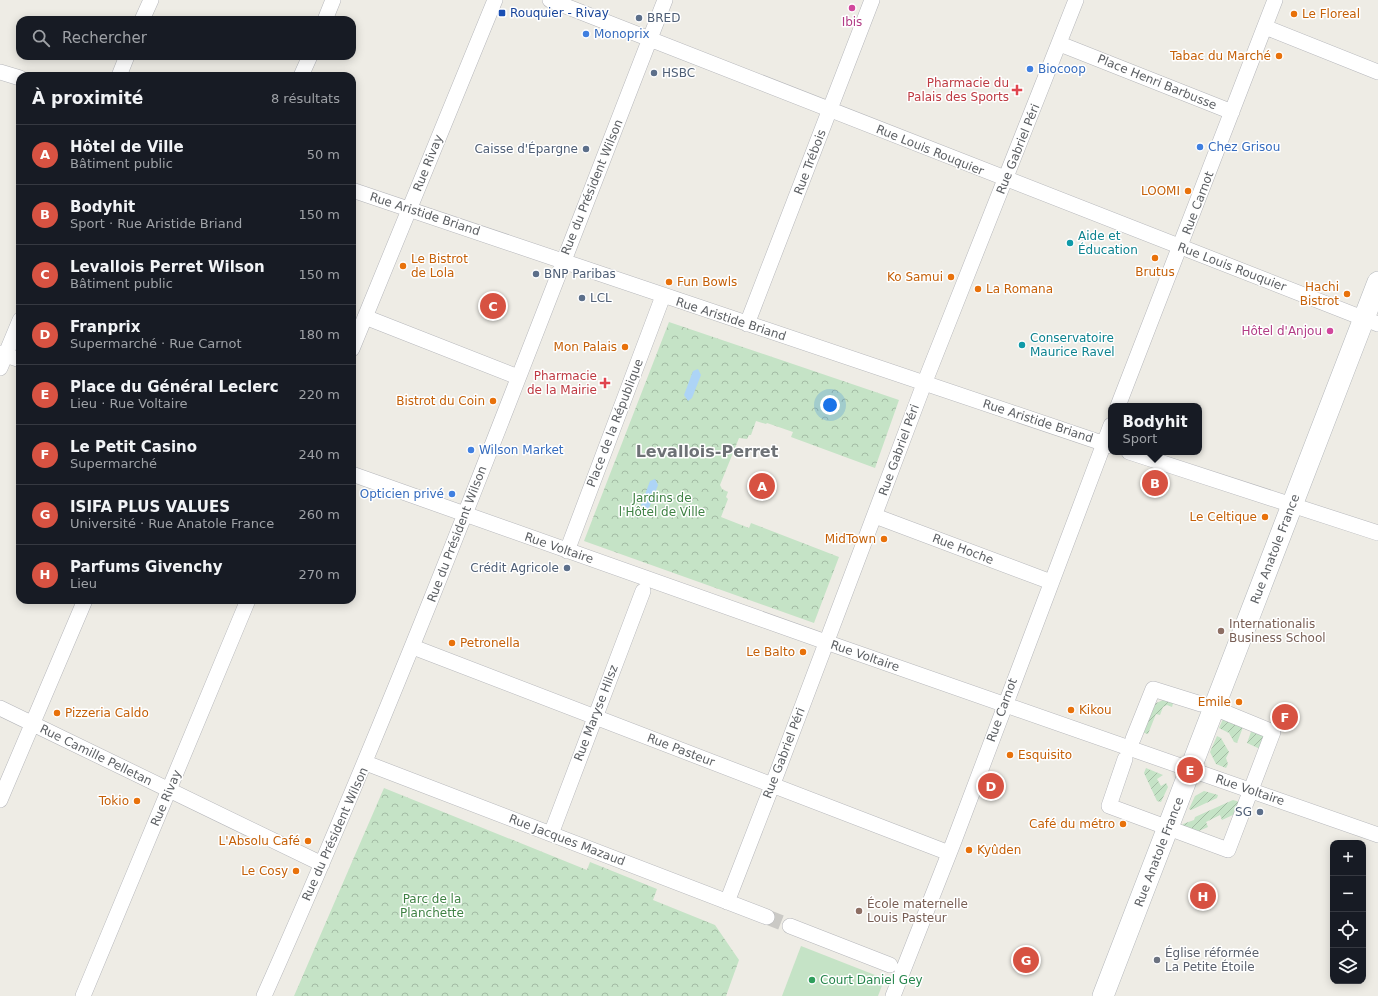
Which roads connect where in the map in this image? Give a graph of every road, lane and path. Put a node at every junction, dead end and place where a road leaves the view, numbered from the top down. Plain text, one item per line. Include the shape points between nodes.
1 (151, 0) edge
2 (333, 0) edge
3 (495, 0) edge
4 (550, 0) edge
5 (666, 0) edge
6 (872, 0) edge
7 (1076, 0) edge
8 (1276, 0) edge
9 (144, 16) edge
10 (326, 16) edge
11 (1265, 27) junction
12 (650, 40) junction
13 (1060, 44) junction
14 (125, 60) edge
15 (308, 60) edge
16 (0, 72) edge
17 (121, 72) edge
18 (303, 72) edge
19 (1378, 72) edge
20 (16, 77) edge
21 (830, 110) junction
22 (1232, 112) junction
23 (1006, 180) junction
24 (356, 191) edge
25 (409, 209) junction
26 (1181, 248) junction
27 (563, 261) junction
28 (1378, 282) edge
29 (663, 296) junction
30 (365, 317) junction
31 (1371, 321) edge
32 (747, 324) junction
33 (16, 329) edge
34 (356, 339) edge
35 (2, 359) edge
36 (16, 360) edge
37 (518, 377) junction
38 (924, 384) junction
39 (1119, 403) edge
40 (1107, 445) edge
41 (1138, 455) edge
42 (356, 475) edge
43 (1291, 505) junction
44 (465, 515) junction
45 (875, 516) junction
46 (1378, 533) edge
47 (567, 551) junction
48 (1051, 582) junction
49 (643, 591) dead end
50 (83, 604) edge
51 (246, 604) edge
52 (826, 642) junction
53 (413, 647) junction
54 (1004, 704) junction
55 (1202, 704) dead end
56 (0, 708) edge
57 (1224, 712) dead end
58 (594, 717) junction
59 (32, 724) junction
60 (1133, 739) dead end
61 (1125, 759) dead end
62 (366, 762) junction
63 (1190, 769) junction
64 (772, 785) junction
65 (169, 790) junction
66 (1250, 791) junction
67 (0, 800) edge
68 (1167, 828) junction
69 (551, 834) junction
70 (1378, 835) edge
71 (949, 853) junction
72 (322, 864) junction
73 (727, 902) junction
74 (767, 918) tunnel mouth
75 (790, 926) tunnel mouth
76 (896, 967) junction
77 (83, 996) edge
78 (264, 996) edge
79 (893, 996) edge
80 (1103, 996) edge

1 - 9 street
2 - 10 street
3 - 25 street, Rue Rivay
4 - 12 street, Rue Louis Rouquier
5 - 12 street, Rue du Président Wilson
6 - 21 street, Rue Trébois
7 - 13 street, Rue Gabriel Péri
8 - 11 street, Rue Carnot
11 - 19 street
11 - 22 street, Rue Carnot
12 - 21 street, Rue Louis Rouquier
12 - 27 street, Rue du Président Wilson
13 - 22 street, Place Henri Barbusse
13 - 23 street, Rue Gabriel Péri
14 - 17 street
15 - 18 street
16 - 20 street
21 - 23 street, Rue Louis Rouquier
21 - 32 street, Rue Trébois
22 - 26 street, Rue Carnot
23 - 26 street, Rue Louis Rouquier
23 - 38 street, Rue Gabriel Péri
24 - 25 street, Rue Aristide Briand
25 - 27 street, Rue Aristide Briand
25 - 30 street, Rue Rivay
26 - 31 street, Rue Louis Rouquier
26 - 39 street, Rue Carnot
27 - 29 street, Rue Aristide Briand
27 - 37 street, Rue du Président Wilson
28 - 31 main road, Rue Anatole France
29 - 32 street, Rue Aristide Briand
29 - 47 street, Place de la République
30 - 34 street, Rue Rivay
30 - 37 street
31 - 43 main road, Rue Anatole France
32 - 38 street, Rue Aristide Briand
33 - 35 street
35 - 36 street
37 - 44 street, Rue du Président Wilson
38 - 40 street, Rue Aristide Briand
38 - 45 street, Rue Gabriel Péri
40 - 48 street, Rue Carnot
41 - 43 street
42 - 44 street, Rue Voltaire
43 - 46 street
43 - 63 main road, Rue Anatole France
44 - 47 street, Rue Voltaire
44 - 53 street, Rue du Président Wilson
45 - 48 street, Rue Hoche
45 - 52 street, Rue Gabriel Péri
47 - 52 street, Rue Voltaire
48 - 54 street, Rue Carnot
49 - 58 street, Rue Maryse Hilsz
50 - 59 street
51 - 65 street, Rue Rivay
52 - 54 street, Rue Voltaire
52 - 64 street, Rue Gabriel Péri
53 - 58 street, Rue Pasteur
53 - 62 street, Rue du Président Wilson
54 - 63 street, Rue Voltaire
54 - 71 street, Rue Carnot
55 - 60 street via 1153,689
56 - 59 street, Rue Camille Pelletan
57 - 66 street via 1273,732
58 - 64 street, Rue Pasteur
58 - 69 street, Rue Maryse Hilsz
59 - 65 street, Rue Camille Pelletan
59 - 67 street
61 - 68 street via 1109,806
62 - 69 street, Rue Jacques Mazaud
62 - 72 street, Rue du Président Wilson
63 - 66 street, Rue Voltaire
63 - 68 main road, Rue Anatole France
64 - 71 street, Rue Pasteur
64 - 73 street, Rue Gabriel Péri
65 - 72 street, Rue Camille Pelletan
65 - 77 street, Rue Rivay
66 - 68 street via 1228,850
66 - 70 street, Rue Voltaire
68 - 80 main road, Rue Anatole France
69 - 73 street, Rue Jacques Mazaud
71 - 76 street, Rue Carnot
72 - 78 street, Rue du Président Wilson
73 - 74 street, Rue Jacques Mazaud
75 - 76 street
76 - 79 street, Rue Carnot

